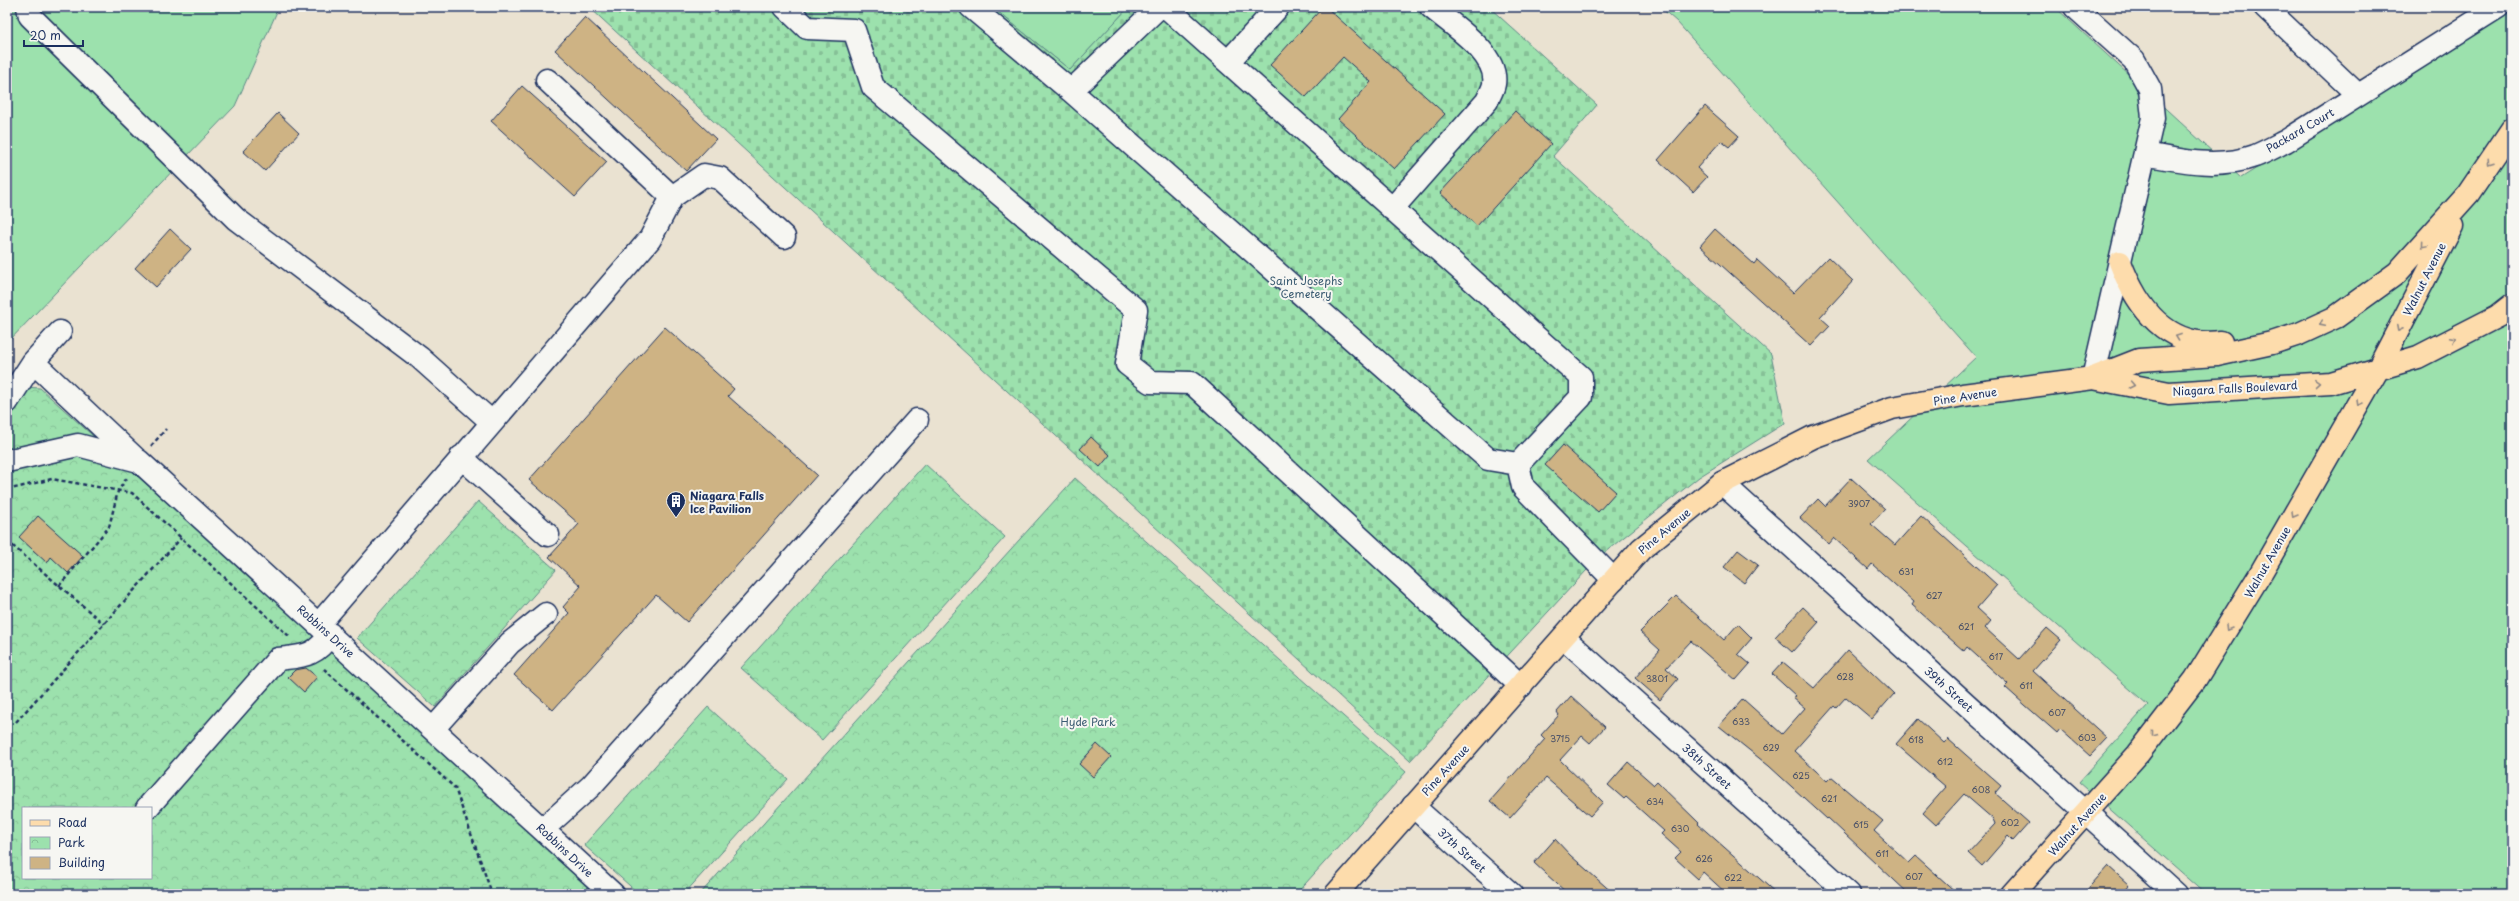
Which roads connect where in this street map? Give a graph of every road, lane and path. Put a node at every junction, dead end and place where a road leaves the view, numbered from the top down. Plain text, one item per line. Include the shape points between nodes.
1 (28, 7) edge
2 (785, 7) edge
3 (972, 7) edge
4 (1159, 7) edge
5 (1166, 7) edge
6 (1278, 7) edge
7 (1431, 7) edge
8 (2074, 7) edge
9 (2265, 7) edge
10 (2498, 7) edge
11 (1228, 62) junction
12 (547, 80) dead end
13 (1071, 91) junction
14 (2358, 96) junction
15 (2512, 129) edge
16 (2145, 154) junction
17 (2468, 194) junction
18 (672, 196) junction
19 (1392, 209) junction
20 (784, 237) dead end
21 (2120, 262) junction
22 (2512, 305) edge
23 (60, 332) dead end
24 (2272, 343) junction
25 (33, 362) junction
26 (2378, 369) junction
27 (2093, 378) junction
28 (7, 402) edge
29 (81, 407) junction
30 (486, 417) dead end
31 (917, 420) dead end
32 (166, 429) dead end
33 (78, 445) junction
34 (462, 457) junction
35 (7, 461) edge
36 (139, 461) junction
37 (1518, 464) junction
38 (1722, 483) junction
39 (548, 535) dead end
40 (181, 538) dead end
41 (7, 541) edge
42 (1614, 580) junction
43 (59, 586) junction
44 (546, 614) dead end
45 (104, 624) junction
46 (324, 629) junction
47 (1564, 638) junction
48 (1521, 686) junction
49 (16, 722) dead end
50 (433, 729) junction
51 (1413, 806) junction
52 (148, 807) edge
53 (2086, 813) junction
54 (543, 829) junction
55 (613, 894) edge
56 (1336, 894) edge
57 (1511, 894) edge
58 (1849, 894) edge
59 (2012, 894) edge
60 (2176, 894) edge

1 - 30 street via 30,16 236,219 420,358
2 - 48 street via 807,28 854,30 873,87 1136,310 1127,364 1150,382 1192,382
3 - 13 street
4 - 13 street
5 - 11 street
6 - 11 street
7 - 19 street via 1482,50 1493,66 1494,84 1487,101
8 - 16 street via 2134,60 2150,89 2153,118
9 - 14 street
10 - 14 street, Packard Court
11 - 19 street
12 - 18 street
13 - 37 street via 1488,459
14 - 16 street, Packard Court via 2286,141 2254,157 2219,163 2187,162
15 -> 17 main road
16 - 21 street
17 -> 24 main road via 2398,274 2336,317
17 -> 26 main road, Walnut Avenue
18 - 20 street via 704,175 720,178
18 - 34 street via 650,239
19 - 37 street via 1581,378 1581,397
24 -> 21 main road via 2244,340 2211,344 2174,336 2157,324 2135,297
21 - 27 street
26 -> 22 main road, Niagara Falls Boulevard via 2418,357 2498,316
23 - 25 street
24 - 27 main road via 2217,355 2139,360
25 - 28 street
25 - 29 street
27 -> 26 main road, Niagara Falls Boulevard via 2169,393 2332,382
26 -> 53 main road, Walnut Avenue via 2252,589 2195,680 2138,754
27 - 38 main road, Pine Avenue via 1963,395 1892,408 1813,437
29 - 33 street
29 - 36 street
31 - 54 street via 591,786
32 - 36 path
33 - 35 street, Robbins Drive
33 - 36 street, Robbins Drive
34 - 39 street
34 - 46 street
36 - 43 path via 118,491 109,527
36 - 46 street, Robbins Drive
37 - 42 street via 1523,486
38 - 42 main road, Pine Avenue via 1641,549
38 - 53 street, 39th Street
40 - 45 path
41 - 43 path
42 - 47 main road, Pine Avenue
43 - 45 path
44 - 50 street via 510,643
45 - 49 path
46 - 50 street, Robbins Drive
46 - 52 street via 323,645 309,655 278,659
47 - 48 main road, Pine Avenue
47 - 58 street, 38th Street
48 - 51 main road, Pine Avenue
50 - 54 street, Robbins Drive
51 - 56 main road, Pine Avenue
51 - 57 street, 37th Street
53 - 59 main road, Walnut Avenue
53 - 60 street, 39th Street
54 - 55 street, Robbins Drive

